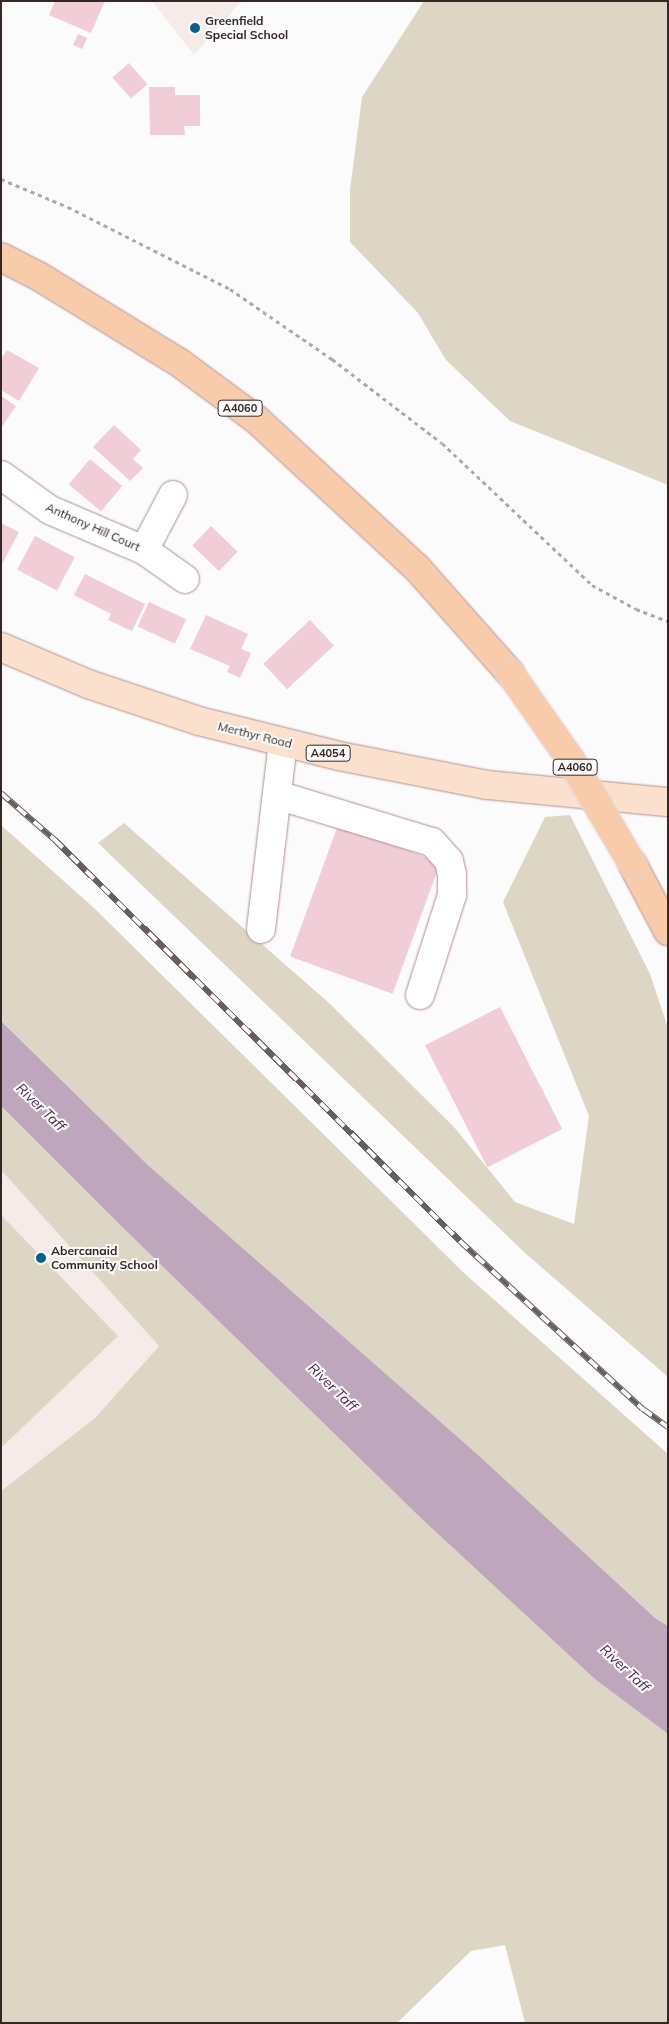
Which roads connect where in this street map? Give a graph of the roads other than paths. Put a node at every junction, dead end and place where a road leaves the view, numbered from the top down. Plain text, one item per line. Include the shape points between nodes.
1 (1, 257) edge
2 (1, 474) edge
3 (173, 495) dead end
4 (144, 550) junction
5 (185, 579) dead end
6 (1, 647) edge
7 (283, 742) junction
8 (277, 795) junction
9 (668, 802) edge
10 (261, 929) dead end
11 (668, 931) edge
12 (420, 995) dead end

1 - 11 highway, A4060, bridge via 71,295 180,363 257,420 417,568 510,674 571,760
2 - 4 street, Anthony Hill Court via 50,510
3 - 4 street
4 - 5 street, Anthony Hill Court
6 - 7 main road, Merthyr Road / A4054 via 88,684 199,721
7 - 8 street
7 - 9 main road, Merthyr Road / A4054 via 487,785
8 - 10 street
8 - 12 street via 432,842 449,861 452,895

